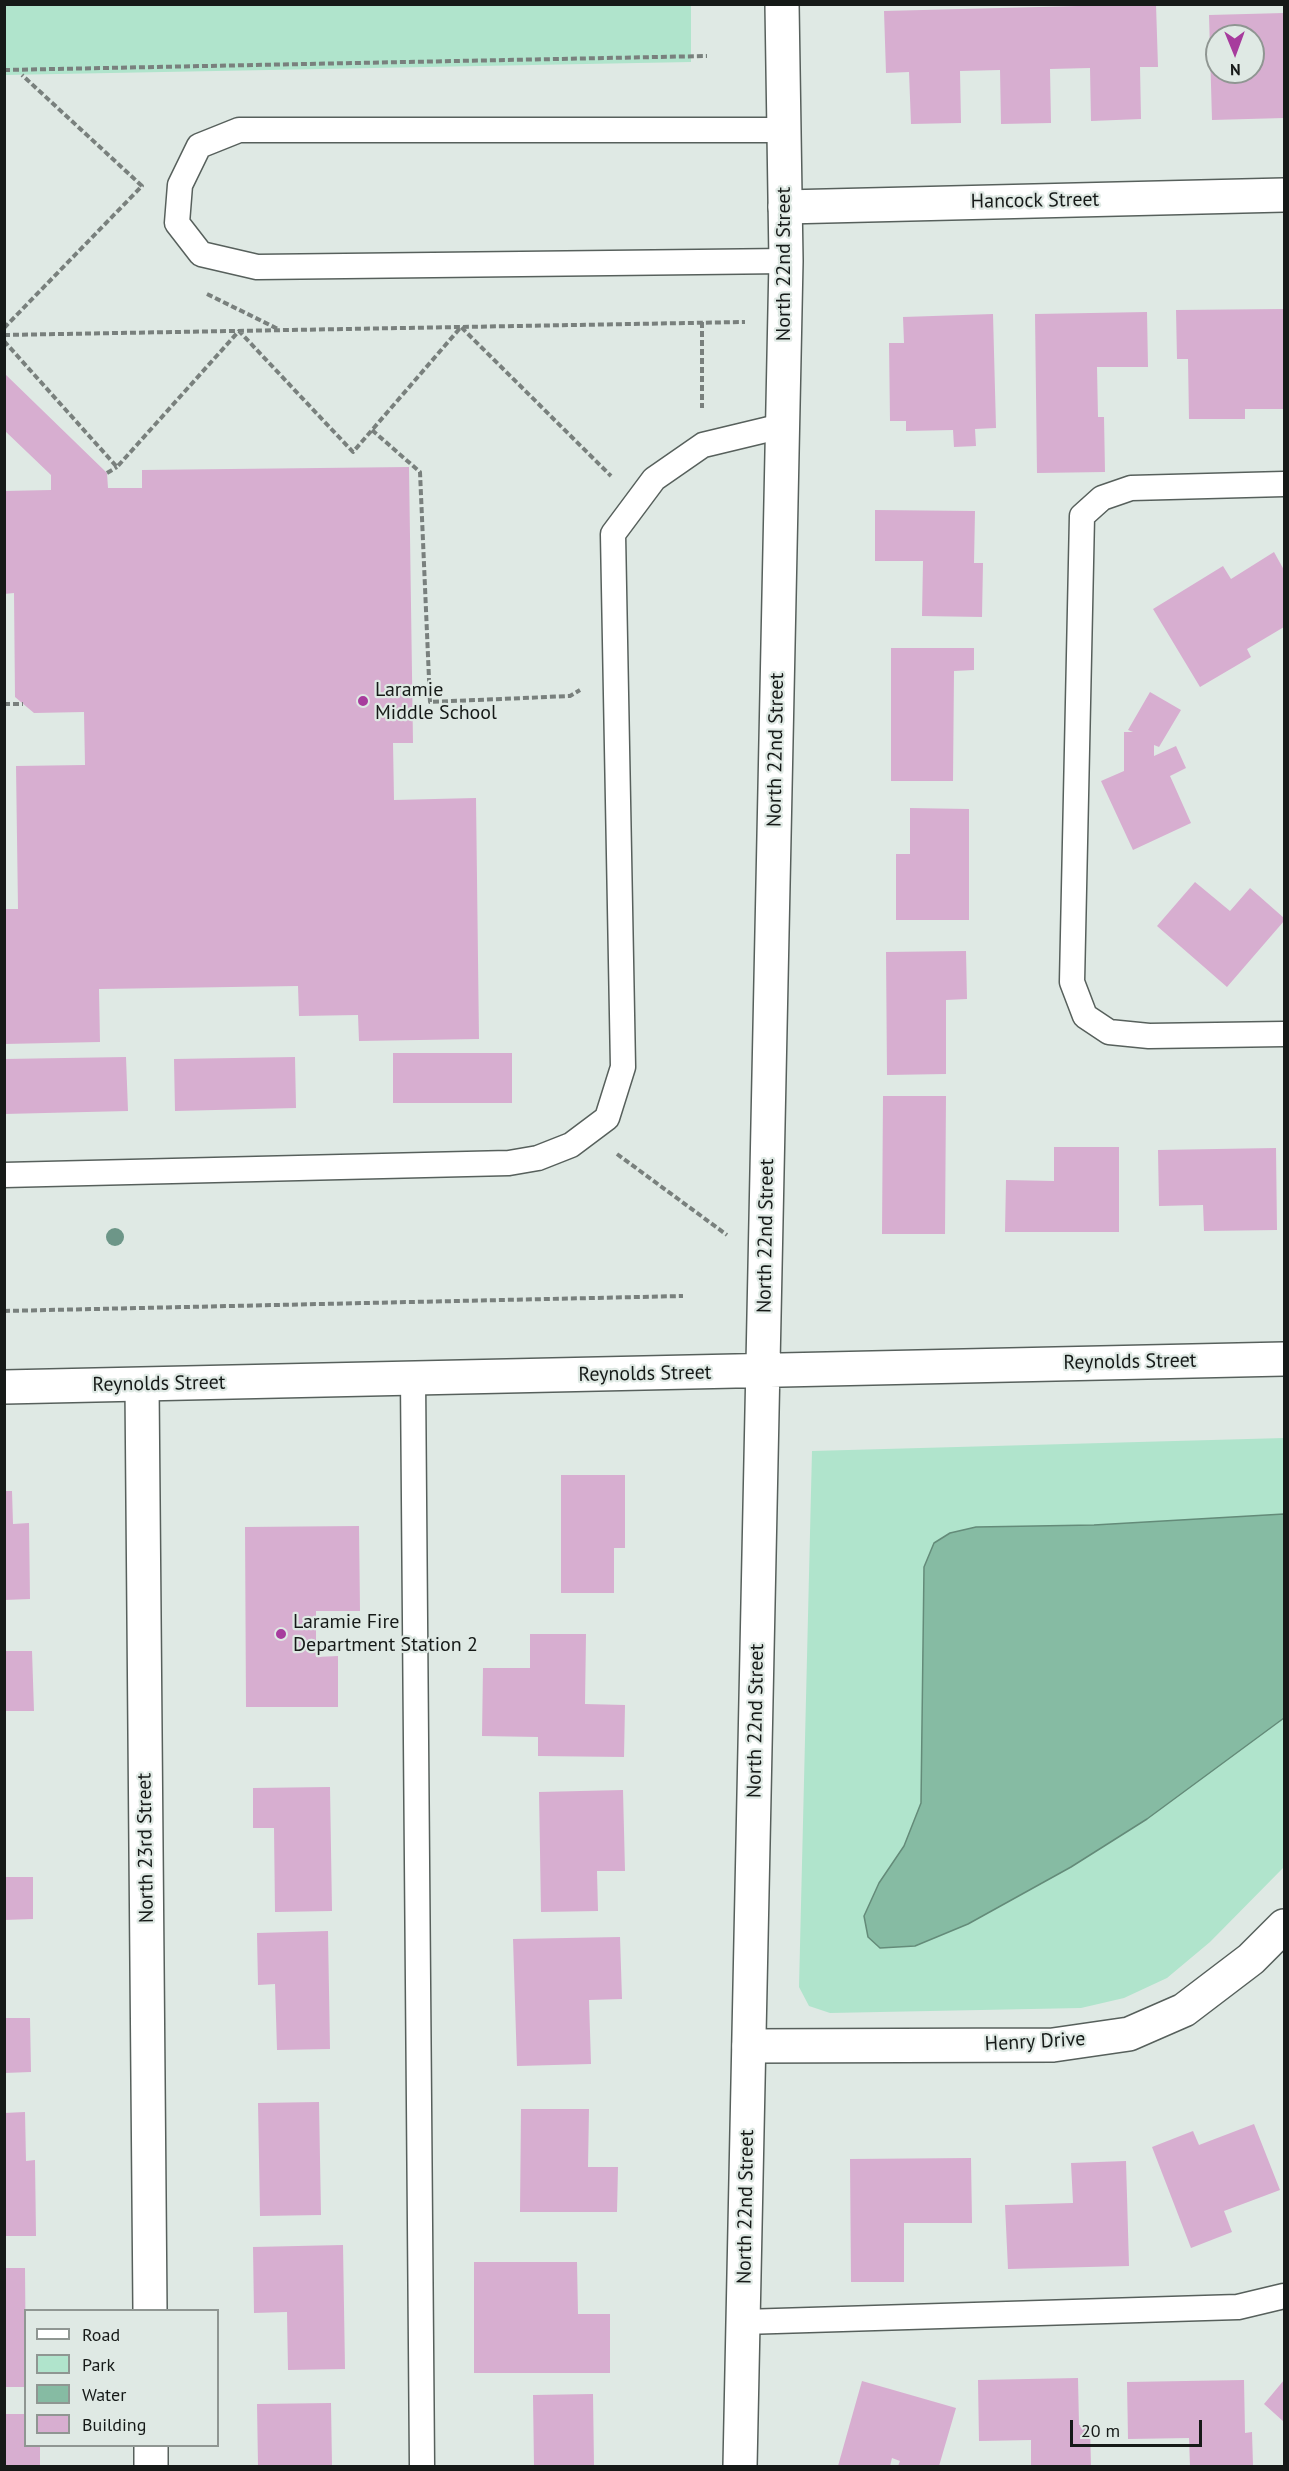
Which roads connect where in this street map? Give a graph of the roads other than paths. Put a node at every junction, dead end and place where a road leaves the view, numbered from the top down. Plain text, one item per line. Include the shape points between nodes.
1 (782, 4) edge
2 (784, 130) junction
3 (1284, 195) edge
4 (785, 207) junction
5 (786, 261) junction
6 (782, 426) junction
7 (1284, 484) edge
8 (1284, 1034) edge
9 (4, 1175) edge
10 (1284, 1359) edge
11 (763, 1371) junction
12 (413, 1378) junction
13 (142, 1385) junction
14 (4, 1388) edge
15 (1284, 1926) edge
16 (749, 2046) junction
17 (1284, 2296) edge
18 (150, 2309) edge
19 (743, 2322) junction
20 (151, 2447) edge
21 (151, 2466) edge
22 (422, 2466) edge
23 (740, 2466) edge

1 - 2 street, North 22nd Street
2 - 4 street, North 22nd Street
2 - 5 lane via 239,130 199,146 180,184 177,223 201,254 257,267
3 - 4 street, Hancock Street
4 - 5 street, North 22nd Street
5 - 6 street, North 22nd Street
6 - 9 lane via 703,445 654,479 613,534 623,1067 607,1118 571,1145 538,1158 509,1163
6 - 11 street, North 22nd Street
7 - 8 lane via 1131,488 1102,498 1082,516 1072,982 1085,1016 1109,1032 1149,1036
10 - 11 street, Reynolds Street
11 - 12 street, Reynolds Street
11 - 16 street, North 22nd Street
12 - 13 street, Reynolds Street
12 - 22 lane
13 - 14 street, Reynolds Street
13 - 18 street, North 23rd Street
15 - 16 street, Henry Drive via 1251,1959 1184,2010 1129,2034 1053,2045
16 - 19 street, North 22nd Street
17 - 19 lane via 1238,2307
19 - 23 street, North 22nd Street
20 - 21 street

